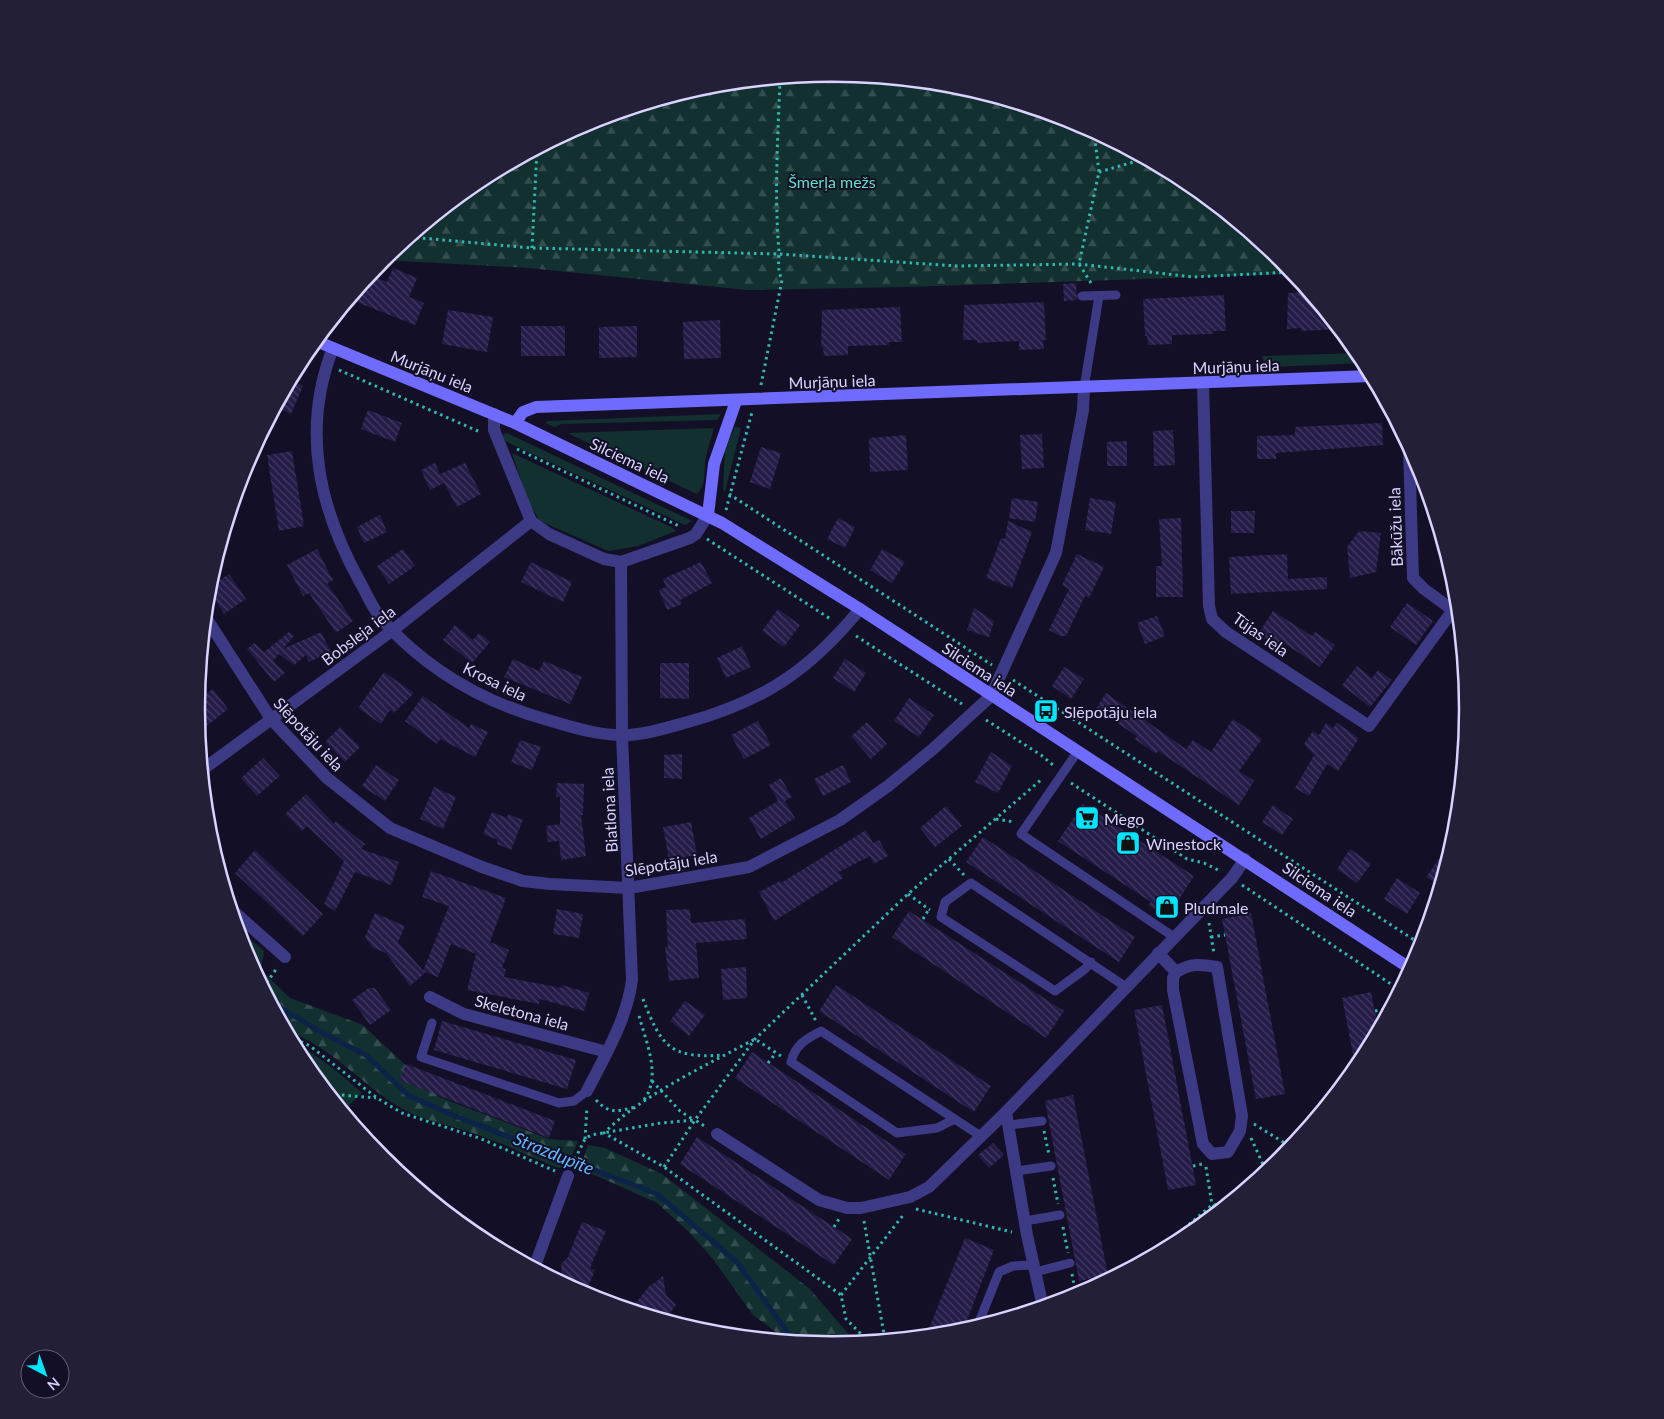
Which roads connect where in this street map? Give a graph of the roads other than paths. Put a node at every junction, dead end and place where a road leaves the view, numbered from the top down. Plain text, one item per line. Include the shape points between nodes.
1 (1116, 294) dead end
2 (1082, 296) dead end
3 (1098, 296) junction
4 (323, 344) edge
5 (333, 348) junction
6 (1363, 376) edge
7 (1204, 384) junction
8 (1084, 388) junction
9 (736, 400) junction
10 (494, 414) junction
11 (515, 423) junction
12 (1410, 467) edge
13 (708, 515) junction
14 (530, 521) junction
15 (621, 562) junction
16 (1451, 608) edge
17 (860, 609) junction
18 (1452, 617) edge
19 (211, 624) edge
20 (393, 630) junction
21 (991, 696) junction
22 (271, 719) junction
23 (622, 735) junction
24 (1078, 752) junction
25 (207, 766) edge
26 (1246, 859) junction
27 (629, 888) junction
28 (241, 918) edge
29 (1174, 937) junction
30 (1158, 954) junction
31 (284, 957) road end
32 (1091, 962) junction
33 (1404, 964) edge
34 (1176, 972) junction
35 (1126, 987) junction
36 (430, 997) dead end
37 (432, 1022) dead end
38 (607, 1052) junction
39 (587, 1091) joint
40 (1006, 1112) junction
41 (955, 1119) junction
42 (1042, 1121) road end
43 (1009, 1126) junction
44 (717, 1134) road end
45 (982, 1137) junction
46 (1051, 1166) road end
47 (1016, 1170) junction
48 (569, 1172) road end
49 (1060, 1215) road end
50 (1025, 1222) junction
51 (536, 1262) edge
52 (1070, 1263) road end
53 (1034, 1268) junction
54 (1041, 1300) edge
55 (981, 1318) edge

1 - 3 lane
2 - 3 lane
3 - 8 lane
4 - 5 street, Murjāņu iela
5 - 10 street, Murjāņu iela
5 - 20 street, Krosa iela via 321,385 317,425 324,500 336,536 358,579 383,621
6 - 7 street, Murjāņu iela
7 - 8 street, Murjāņu iela
7 - 18 street, Tūjas iela via 1209,606 1212,620 1369,726
8 - 9 street, Murjāņu iela
8 - 21 street, Slēpotāju iela via 1083,410 1056,553
9 - 11 street, Murjāņu iela via 536,407 523,412
9 - 13 street via 714,464
10 - 11 street, Murjāņu iela
10 - 14 street via 494,430
11 - 13 street, Silciema iela
12 - 16 street, Bākūžu iela via 1413,578
13 - 15 street via 696,534
13 - 17 street, Silciema iela
14 - 15 street via 549,534 588,552
14 - 20 street, Bobsleja iela
15 - 23 street, Biatlona iela
17 - 21 street, Silciema iela
17 - 23 street, Krosa iela via 812,661 755,698 724,712 649,733
19 - 22 street, Slēpotāju iela
20 - 22 street, Bobsleja iela
20 - 23 street, Krosa iela via 441,672 500,704 595,734
21 - 24 street, Silciema iela
21 - 27 street, Slēpotāju iela via 888,786 840,820 788,848 748,868
22 - 25 street, Bobsleja iela
22 - 27 street, Slēpotāju iela via 327,778 390,828 523,881
23 - 27 street, Biatlona iela
24 - 26 street, Silciema iela
24 - 29 lane via 1022,834
26 - 29 street via 1232,878
26 - 33 street, Silciema iela
27 - 38 street, Biatlona iela via 632,980 636,999
28 - 31 street
29 - 30 street
30 - 34 street
30 - 35 street
32 - 32 lane via 971,883 945,902 941,917 1054,991 1085,970
32 - 35 lane
34 - 34 street via 1174,990 1203,1144 1212,1154 1228,1152 1240,1131 1242,1116 1217,967 1198,963
35 - 40 street
36 - 38 street, Skeletona iela via 464,1014
37 - 39 lane via 421,1057 559,1103 574,1101
38 - 39 street, Biatlona iela
40 - 43 street
40 - 45 street
41 - 41 lane via 821,1031 803,1040 793,1052 791,1062 897,1133 937,1128
41 - 45 lane
42 - 43 lane
43 - 47 street
44 - 45 street via 819,1200 846,1208 910,1198 929,1187
46 - 47 lane
47 - 50 street
48 - 51 street
49 - 50 lane
50 - 53 street
52 - 53 lane
53 - 54 street
53 - 55 lane via 1012,1266 999,1272

